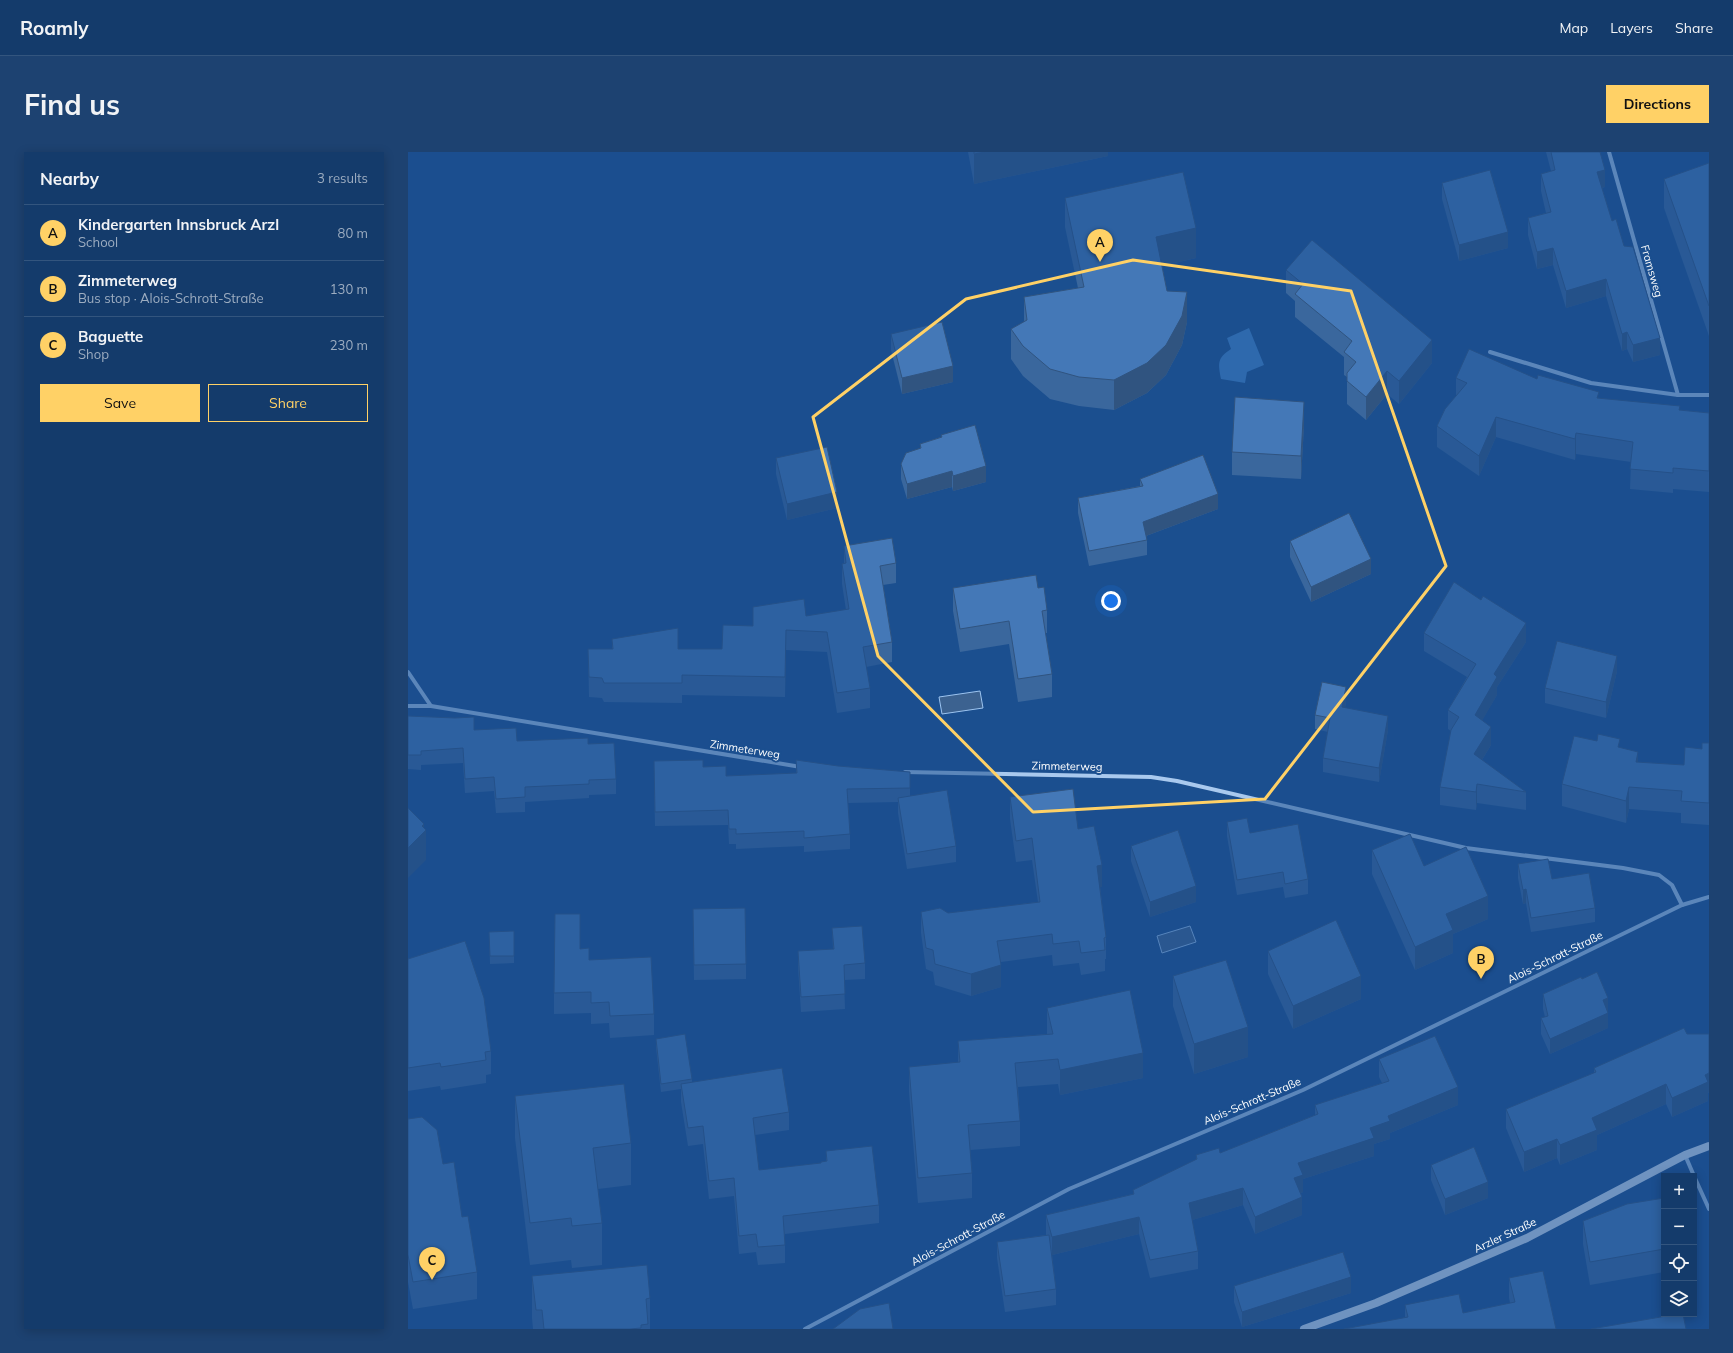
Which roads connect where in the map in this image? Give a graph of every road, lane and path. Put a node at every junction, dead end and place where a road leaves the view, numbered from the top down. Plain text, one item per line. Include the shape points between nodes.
1 (1609, 152) edge
2 (1490, 352) dead end
3 (1678, 395) junction
4 (1709, 395) edge
5 (408, 672) edge
6 (408, 706) edge
7 (431, 706) junction
8 (810, 768) edge
9 (896, 771) edge
10 (1709, 897) edge
11 (1682, 905) junction
12 (1709, 1146) edge
13 (1685, 1156) junction
14 (1693, 1173) edge
15 (1697, 1183) edge
16 (1709, 1209) edge
17 (805, 1329) edge
18 (1304, 1329) edge

1 - 3 street, Framsweg
2 - 3 street via 1591,383
3 - 4 street
5 - 7 street
6 - 7 street, Zimmeterweg
7 - 8 street, Zimmeterweg
9 - 11 street, Zimmeterweg via 1151,778 1177,781 1466,848 1659,875 1672,885
10 - 11 street, Alois-Schrott-Straße
11 - 17 street, Alois-Schrott-Straße via 1303,1090 1069,1190
12 - 13 main road, Arzler Straße
13 - 14 street
13 - 18 main road, Arzler Straße via 1527,1238 1376,1303
15 - 16 street

